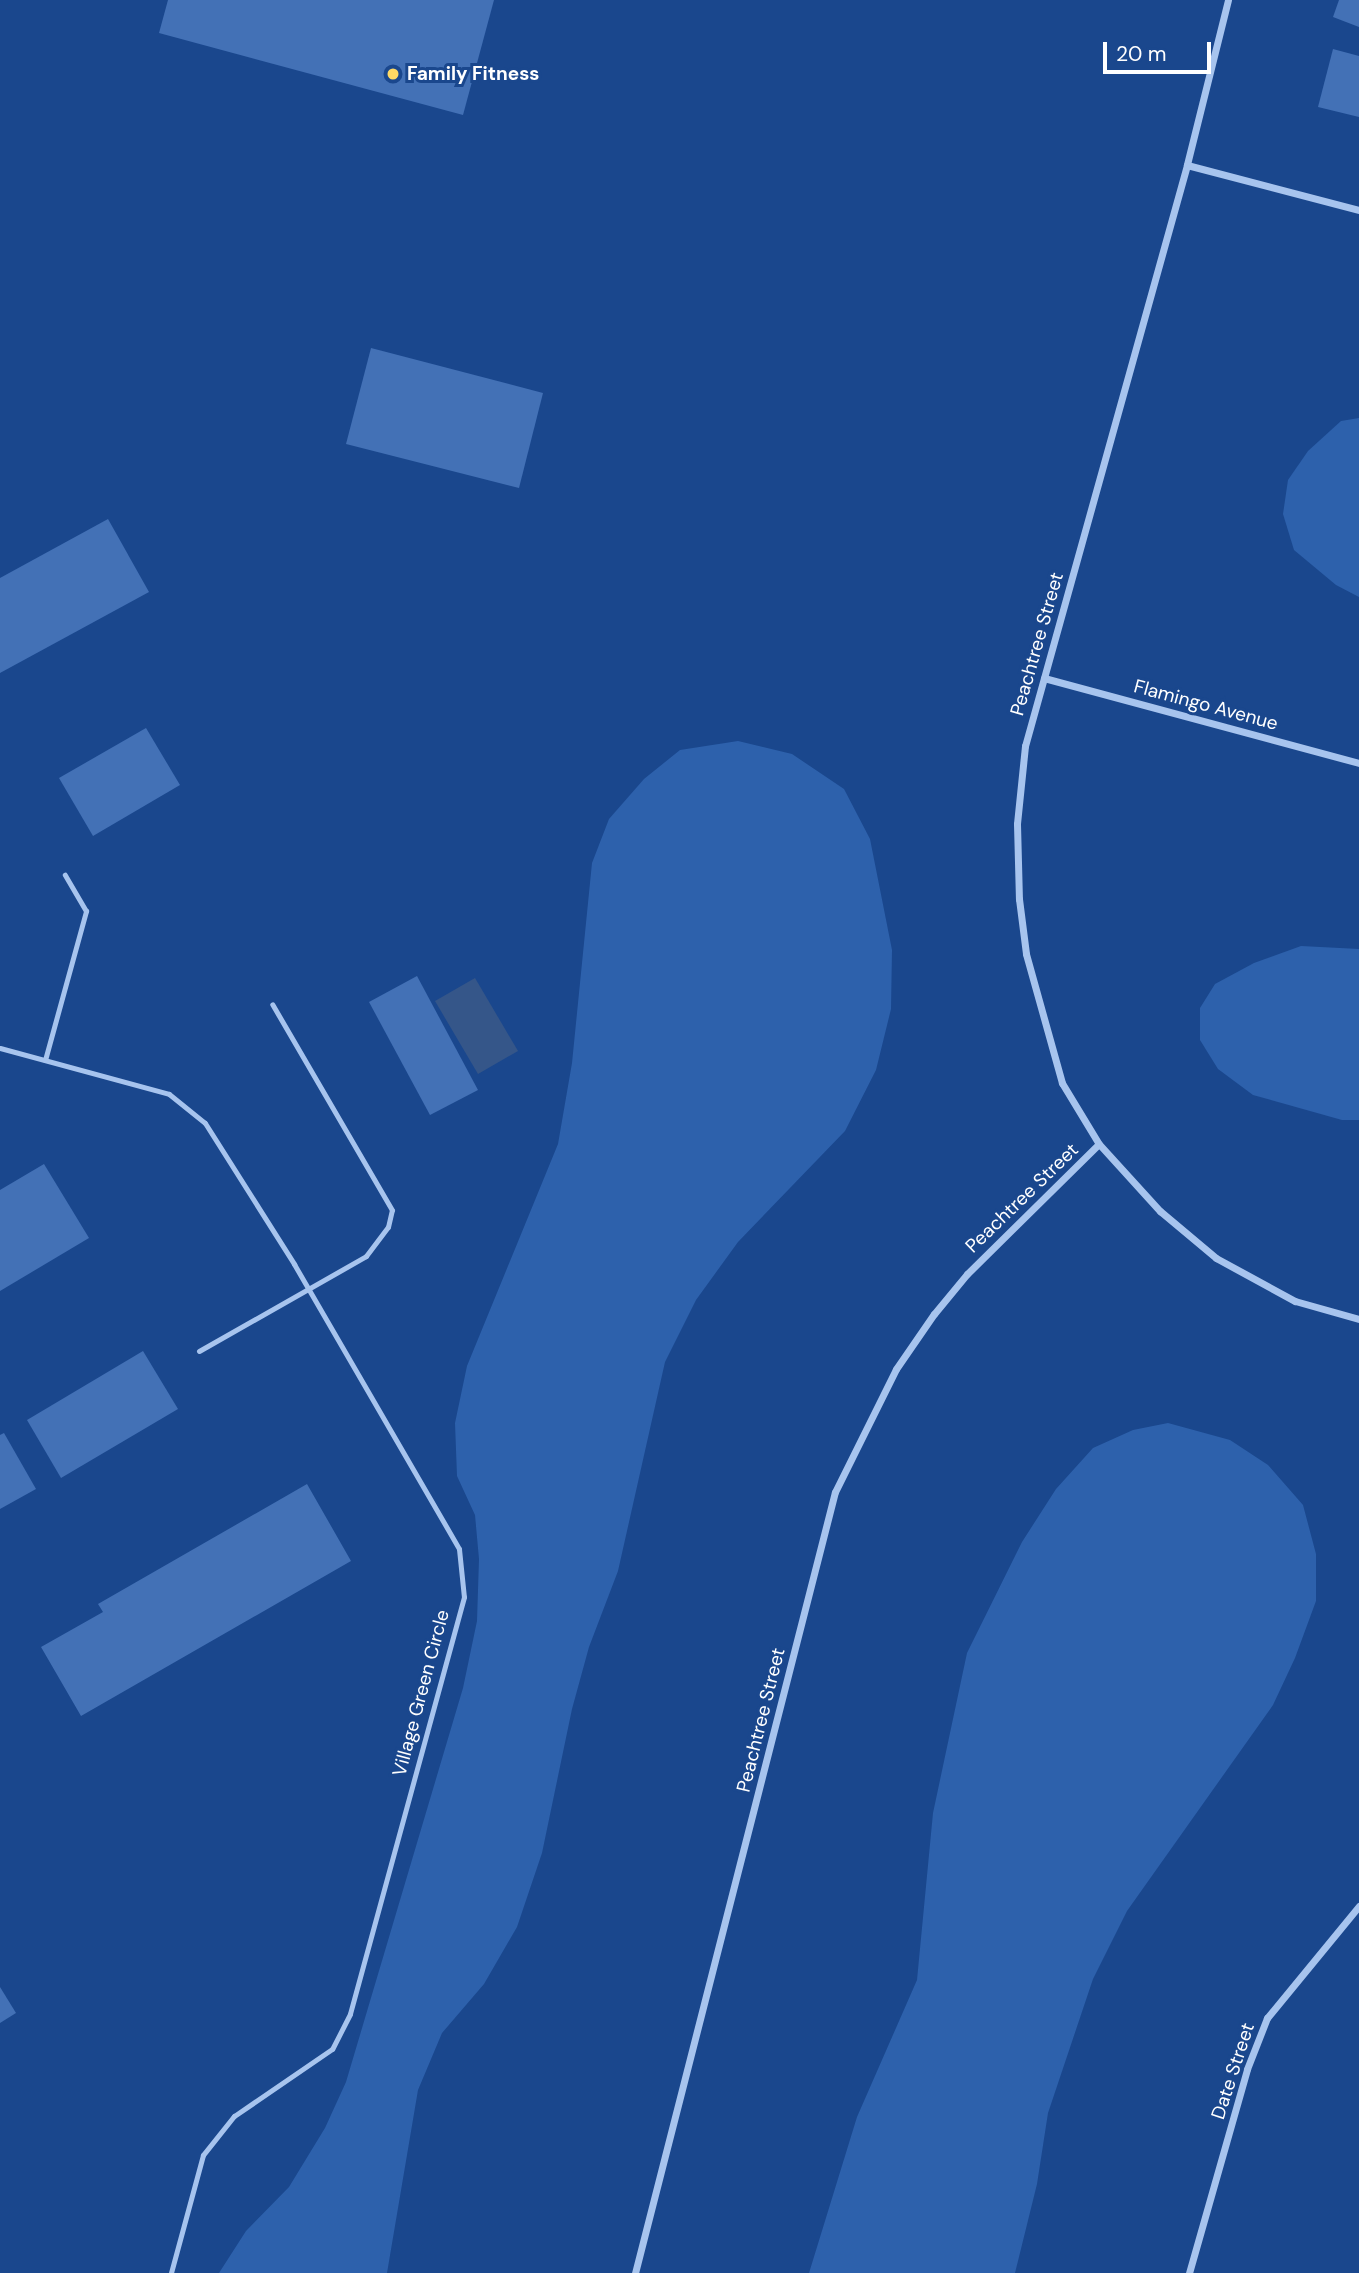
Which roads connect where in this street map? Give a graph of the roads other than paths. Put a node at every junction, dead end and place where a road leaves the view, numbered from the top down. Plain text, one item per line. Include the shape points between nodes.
1 (1228, 0) edge
2 (1187, 165) junction
3 (1359, 210) edge
4 (1044, 678) junction
5 (1359, 763) edge
6 (65, 874) dead end
7 (272, 1004) dead end
8 (0, 1048) edge
9 (45, 1060) junction
10 (1099, 1144) junction
11 (310, 1291) junction
12 (1359, 1319) edge
13 (199, 1351) dead end
14 (1359, 1906) edge
15 (171, 2273) edge
16 (635, 2273) edge
17 (1189, 2273) edge

1 - 2 street, Peachtree Street
2 - 3 street
2 - 4 street, Peachtree Street
4 - 5 street, Flamingo Avenue
4 - 10 street, Peachtree Street via 1025,746 1017,824 1019,899 1026,954 1062,1083
6 - 9 lane via 86,911
7 - 11 lane via 392,1210 388,1227 366,1256
8 - 9 lane, Village Green Circle
9 - 11 lane, Village Green Circle via 169,1094 205,1123
10 - 12 street via 1160,1211 1216,1258 1295,1301
10 - 16 street, Peachtree Street via 967,1273 934,1314 896,1369 835,1492
11 - 13 lane
11 - 15 lane, Village Green Circle via 458,1549 464,1597 350,2014 332,2049 234,2116 203,2155
14 - 17 street, Date Street via 1267,2018 1247,2069

